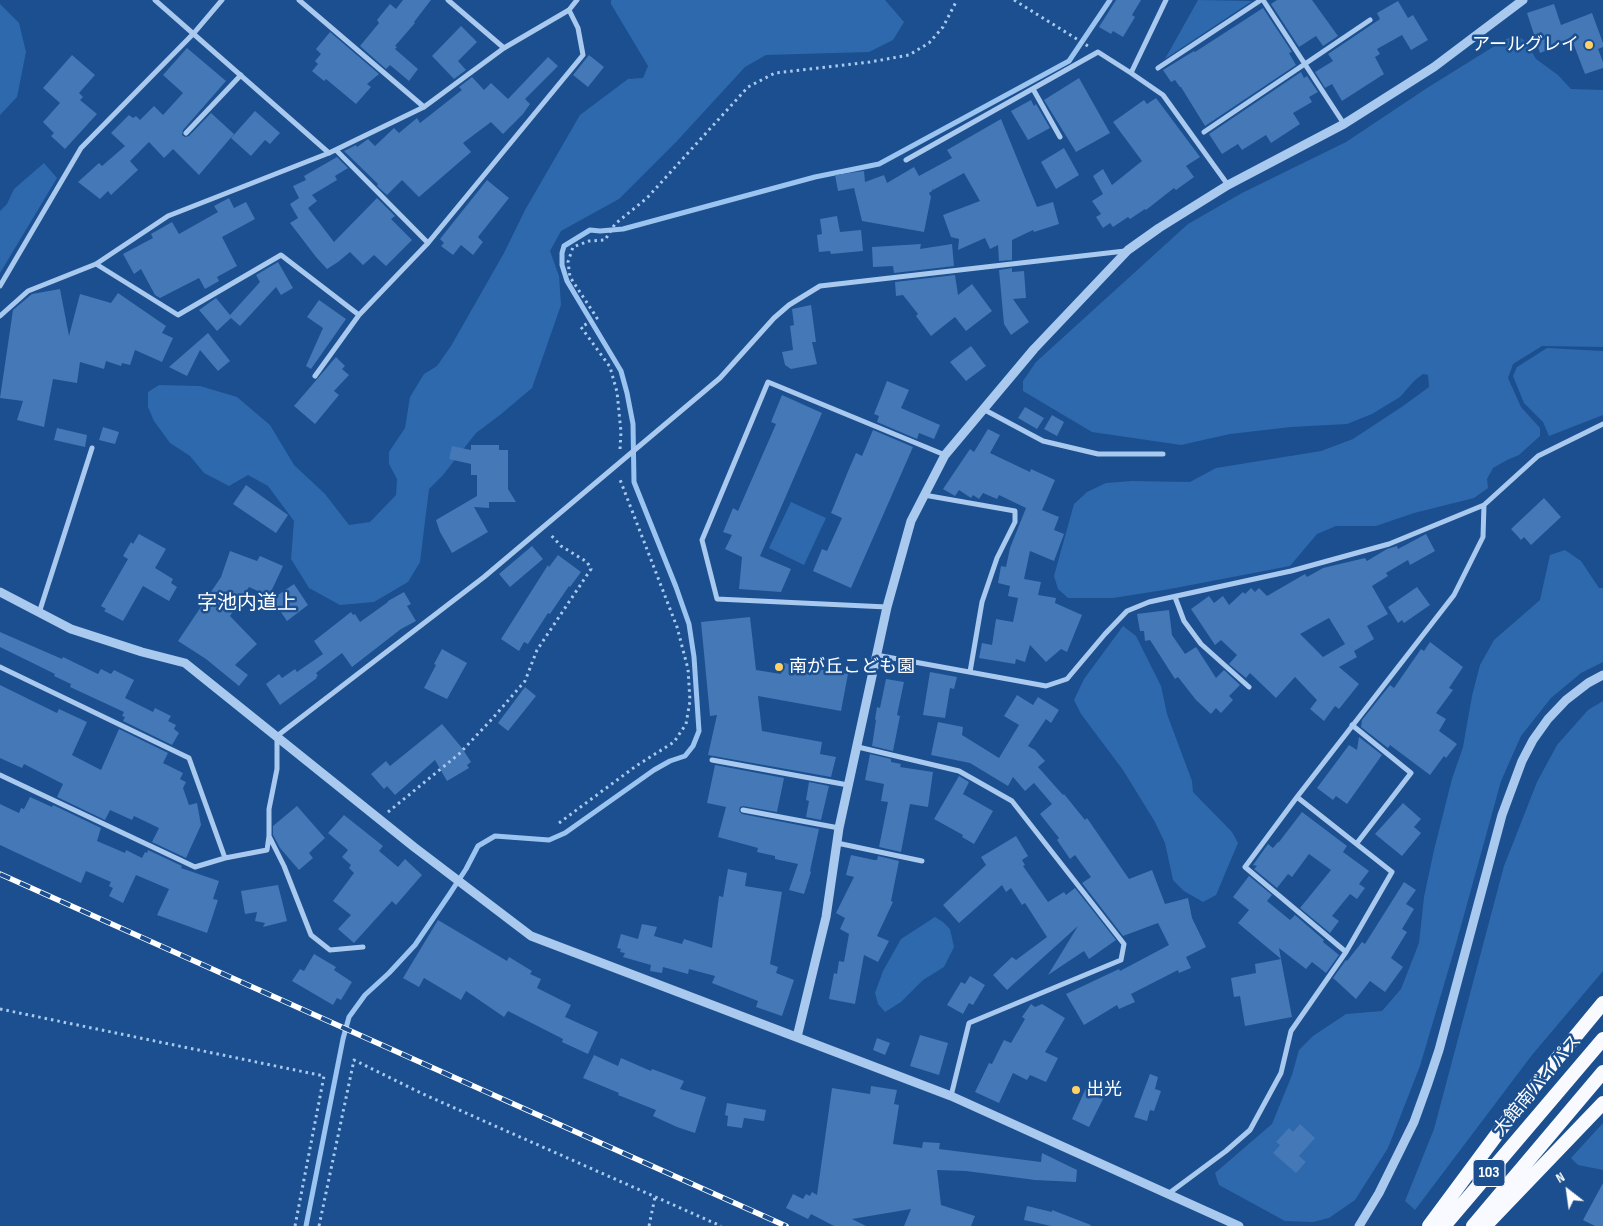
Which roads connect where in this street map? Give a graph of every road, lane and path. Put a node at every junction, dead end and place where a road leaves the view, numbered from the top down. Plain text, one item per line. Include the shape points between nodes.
1 (154, 0) edge
2 (222, 0) edge
3 (299, 0) edge
4 (448, 0) edge
5 (576, 0) edge
6 (958, 0) edge
7 (1014, 0) edge
8 (1166, 0) edge
9 (1262, 0) edge
10 (1524, 0) edge
11 (569, 10) junction
12 (1370, 20) dead end
13 (194, 33) junction
14 (1086, 44) dead end
15 (504, 48) junction
16 (1305, 64) junction
17 (1158, 68) dead end
18 (1131, 73) junction
19 (241, 75) junction
20 (1033, 89) junction
21 (424, 107) junction
22 (1344, 124) junction
23 (186, 132) dead end
24 (1204, 132) dead end
25 (1060, 137) dead end
26 (336, 150) junction
27 (329, 153) junction
28 (906, 160) dead end
29 (1228, 185) junction
30 (428, 243) junction
31 (1128, 250) junction
32 (96, 264) junction
33 (0, 286) edge
34 (359, 315) junction
35 (0, 316) edge
36 (315, 376) dead end
37 (983, 410) junction
38 (1603, 424) edge
39 (92, 448) dead end
40 (1163, 454) dead end
41 (945, 455) junction
42 (617, 465) junction
43 (924, 495) junction
44 (1484, 505) junction
45 (543, 527) junction
46 (0, 592) edge
47 (1175, 597) junction
48 (887, 607) junction
49 (39, 613) junction
50 (876, 654) junction
51 (0, 667) edge
52 (970, 672) junction
53 (1603, 675) edge
54 (1249, 687) dead end
55 (1352, 724) junction
56 (277, 736) junction
57 (858, 747) junction
58 (712, 760) dead end
59 (0, 775) edge
60 (848, 785) junction
61 (1297, 797) junction
62 (743, 810) dead end
63 (379, 819) junction
64 (559, 823) dead end
65 (839, 828) junction
66 (269, 836) junction
67 (837, 843) junction
68 (1357, 843) junction
69 (225, 858) junction
70 (922, 861) dead end
71 (363, 948) dead end
72 (1346, 952) junction
73 (1603, 1003) edge
74 (0, 1009) edge
75 (797, 1037) junction
76 (1603, 1039) edge
77 (1603, 1072) edge
78 (951, 1096) junction
79 (1603, 1103) edge
80 (1167, 1194) junction
81 (655, 1197) junction
82 (294, 1226) edge
83 (319, 1226) edge
84 (649, 1226) edge
85 (721, 1226) edge
86 (1239, 1226) edge
87 (1359, 1226) edge
88 (1429, 1226) edge
89 (1444, 1226) edge
90 (1473, 1226) edge
91 (1485, 1226) edge

1 - 13 street
2 - 13 street
3 - 21 street
4 - 15 street
5 - 11 street
6 - 42 path via 930,43 909,55 775,73 748,87 647,198 615,224 605,240 589,240 573,247 568,262 570,277 597,318 581,327 610,367 616,392 621,432
7 - 14 path
8 - 18 street
9 - 16 street
9 - 17 street
10 - 22 street via 1434,67
11 - 15 street
11 - 30 street via 578,28 584,55
12 - 16 street
13 - 19 street
13 - 33 street via 81,148
15 - 21 street
16 - 22 street
16 - 24 street
18 - 20 street via 1098,52
18 - 29 street via 1163,95
19 - 23 street
19 - 27 street
20 - 25 street
20 - 28 street
21 - 26 street
22 - 29 street
26 - 27 street
26 - 30 street
27 - 32 street via 168,216
29 - 31 street
30 - 34 street
31 - 37 street via 1034,349
31 - 42 street via 820,286 774,318 720,378
32 - 34 street via 178,315 281,255
32 - 35 street via 28,291
34 - 36 street
37 - 40 street via 1043,441 1098,454
37 - 41 street
38 - 44 street via 1538,456
39 - 49 street
41 - 43 street
41 - 48 street via 768,382 702,540 717,599
42 - 45 street
42 - 64 path via 677,627 688,669 690,701 686,724 674,742
43 - 48 street via 911,521
43 - 52 street via 1015,511 1016,522 997,558 982,602
44 - 47 street via 1389,544 1291,571
44 - 55 street via 1483,537 1454,595
45 - 56 street via 477,583
45 - 63 path via 561,546 587,562 591,569 537,650 525,681 459,754
46 - 49 street
47 - 52 street via 1127,611 1067,679 1046,686
47 - 54 street via 1184,621 1201,644
48 - 50 street
49 - 56 street via 71,629 185,662
50 - 52 street
50 - 57 street
51 - 69 street via 190,758
53 - 87 street via 1566,700 1548,719 1522,761 1502,815 1427,1086 1414,1122
55 - 61 street
55 - 68 street via 1412,774
56 - 63 street
56 - 66 street via 277,769 269,808
57 - 60 street
57 - 78 street via 959,771 1012,801 1124,944 1122,960 970,1023
58 - 60 street
59 - 69 street via 195,867
60 - 65 street
61 - 68 street
61 - 72 street via 1246,867
62 - 65 street
63 - 75 street via 531,936
65 - 67 street
66 - 69 street via 267,850
66 - 71 street via 311,935 330,950
67 - 70 street
67 - 75 street via 826,917
68 - 72 street via 1392,872
72 - 80 street via 1291,1031 1281,1072 1250,1130 1226,1152
73 - 88 highway via 1518,1106
74 - 82 path via 324,1076
75 - 78 street
76 - 89 highway, 大館南バイパス / 103
77 - 90 highway, 103
78 - 80 street
79 - 91 highway
80 - 86 street
81 - 83 path via 354,1060
81 - 84 path
81 - 85 path

